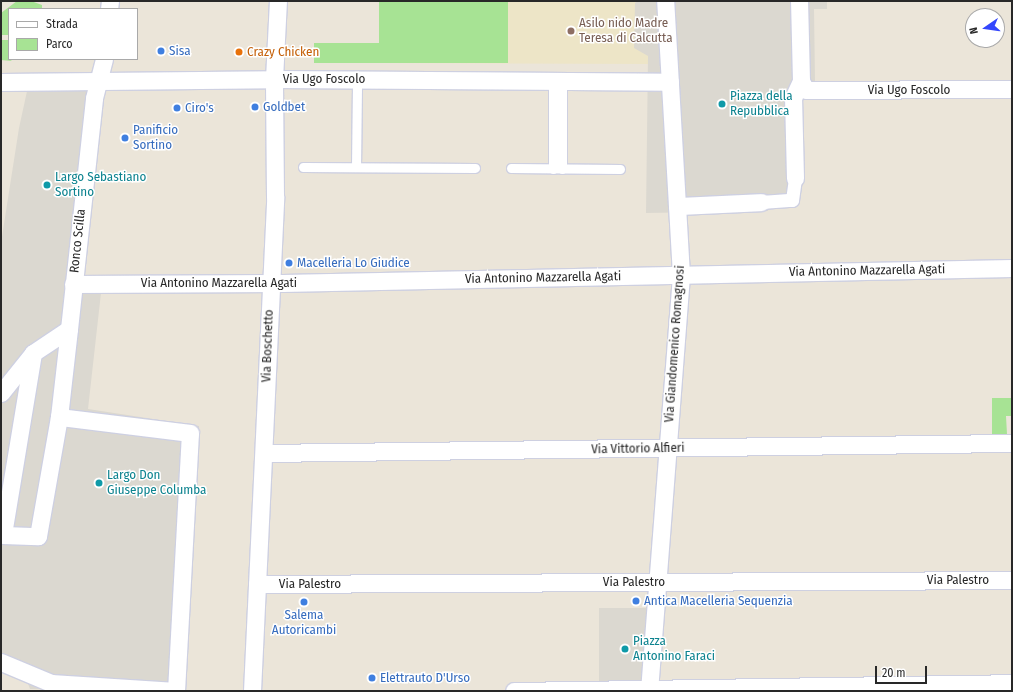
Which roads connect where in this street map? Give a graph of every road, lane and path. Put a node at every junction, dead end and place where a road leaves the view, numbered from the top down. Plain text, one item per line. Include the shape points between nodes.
1 (278, 1) edge
2 (665, 1) edge
3 (800, 1) edge
4 (104, 60) edge
5 (274, 78) junction
6 (357, 79) junction
7 (98, 81) junction
8 (558, 81) junction
9 (1, 82) edge
10 (670, 82) junction
11 (804, 85) junction
12 (1012, 89) edge
13 (303, 166) dead end
14 (356, 167) junction
15 (475, 168) dead end
16 (511, 168) dead end
17 (557, 169) junction
18 (620, 169) dead end
19 (795, 178) joint
20 (761, 202) joint
21 (677, 209) junction
22 (1012, 268) edge
23 (681, 275) junction
24 (270, 283) junction
25 (74, 284) junction
26 (69, 329) junction
27 (33, 353) junction
28 (1, 393) edge
29 (59, 417) junction
30 (1012, 442) edge
31 (668, 449) junction
32 (264, 453) junction
33 (2, 536) edge
34 (1012, 580) edge
35 (657, 582) junction
36 (257, 584) junction
37 (1, 662) edge
38 (1012, 684) edge
39 (649, 690) edge
40 (252, 691) edge
41 (514, 691) edge

1 - 5 street, Via Boschetto
2 - 10 street, Via Giandomenico Romagnosi
3 - 11 street
4 - 7 street, Ronco Scilla
5 - 6 street, Via Ugo Foscolo
5 - 7 street, Via Ugo Foscolo
5 - 24 street, Via Boschetto via 275,197
6 - 8 street, Via Ugo Foscolo
6 - 14 lane
7 - 9 street, Via Ugo Foscolo
7 - 25 street, Ronco Scilla
8 - 10 street, Via Ugo Foscolo
8 - 17 lane
10 - 21 street, Via Giandomenico Romagnosi
11 - 12 street, Via Ugo Foscolo
11 - 19 street via 793,98
13 - 14 lane
14 - 15 lane
16 - 17 lane
17 - 18 lane
19 - 20 street via 792,200
20 - 21 street
21 - 23 street, Via Giandomenico Romagnosi
22 - 23 street, Via Antonino Mazzarella Agati
23 - 24 street, Via Antonino Mazzarella Agati
23 - 31 street, Via Giandomenico Romagnosi
24 - 25 street, Via Antonino Mazzarella Agati
24 - 32 street, Via Boschetto
25 - 26 street, Ronco Scilla
26 - 27 street
26 - 29 street, Ronco Scilla
27 - 28 street
27 - 33 street
29 - 33 street, Ronco Scilla via 38,536
29 - 37 street via 190,433 176,691 51,683
30 - 31 street, Via Vittorio Alfieri
31 - 32 street, Via Vittorio Alfieri
31 - 35 street, Via Giandomenico Romagnosi
32 - 36 street, Via Boschetto
34 - 35 street, Via Palestro
35 - 36 street, Via Palestro
35 - 39 street, Via Giandomenico Romagnosi
36 - 40 street, Via Boschetto
38 - 39 street
39 - 41 street

